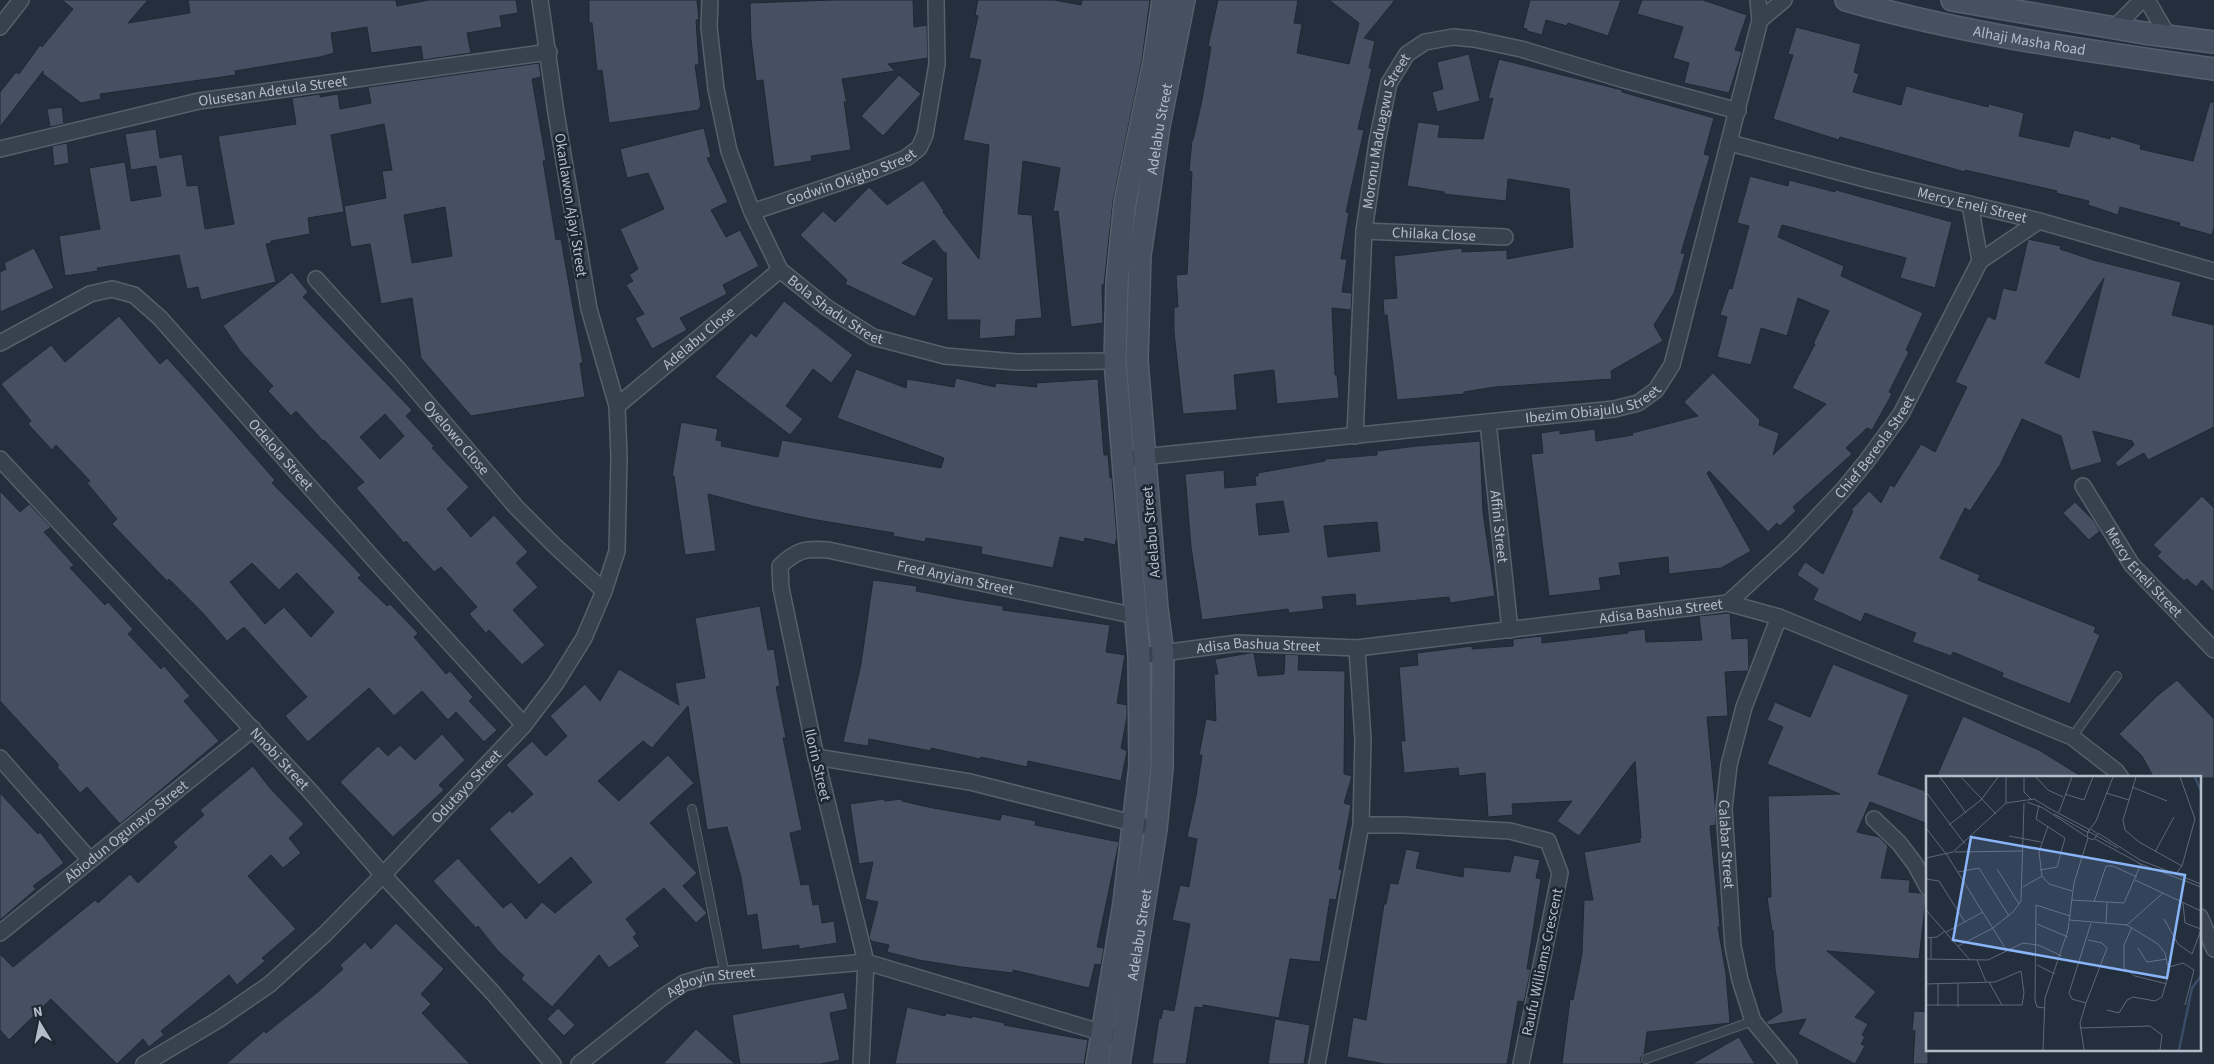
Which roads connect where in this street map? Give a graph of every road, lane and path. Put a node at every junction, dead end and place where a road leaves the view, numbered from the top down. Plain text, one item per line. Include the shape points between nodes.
1 (21, 0) edge
2 (540, 0) edge
3 (710, 0) edge
4 (936, 0) edge
5 (1163, 0) edge
6 (1184, 0) edge
7 (1758, 0) edge
8 (1784, 0) edge
9 (1846, 0) edge
10 (1952, 0) edge
11 (2142, 0) edge
12 (2147, 0) edge
13 (1760, 20) junction
14 (0, 27) edge
15 (2115, 27) junction
16 (2168, 36) junction
17 (2214, 42) edge
18 (549, 52) junction
19 (2214, 69) edge
20 (1738, 111) junction
21 (1730, 143) junction
22 (0, 150) edge
23 (1970, 204) junction
24 (752, 212) junction
25 (2039, 221) junction
26 (1364, 231) junction
27 (1505, 237) dead end
28 (1980, 261) junction
29 (780, 270) junction
30 (2214, 271) edge
31 (316, 279) dead end
32 (0, 343) edge
33 (1115, 361) junction
34 (617, 406) junction
35 (1488, 422) junction
36 (1356, 436) junction
37 (1145, 456) junction
38 (1122, 458) junction
39 (0, 459) edge
40 (2083, 486) dead end
41 (780, 566) joint
42 (604, 591) junction
43 (1728, 603) junction
44 (1136, 616) junction
45 (1779, 617) junction
46 (1510, 630) junction
47 (1357, 648) junction
48 (2214, 650) edge
49 (1163, 654) junction
50 (1139, 656) junction
51 (2117, 676) dead end
52 (524, 725) junction
53 (253, 729) junction
54 (2072, 737) junction
55 (816, 757) junction
56 (0, 758) edge
57 (2120, 776) edge
58 (692, 809) dead end
59 (1874, 819) dead end
60 (1135, 825) junction
61 (1361, 825) junction
62 (1156, 829) junction
63 (90, 860) junction
64 (383, 875) junction
65 (1926, 884) edge
66 (2202, 922) edge
67 (0, 933) edge
68 (2214, 949) edge
69 (866, 962) junction
70 (725, 975) junction
71 (1753, 1021) junction
72 (1102, 1034) junction
73 (1124, 1038) junction
74 (1646, 1060) dead end
75 (144, 1064) edge
76 (553, 1064) edge
77 (579, 1064) edge
78 (861, 1064) edge
79 (1097, 1064) edge
80 (1119, 1064) edge
81 (1318, 1064) edge
82 (1521, 1064) edge
83 (1790, 1064) edge

1 - 14 street
2 - 18 street, Okanlawon Ajayi Street
3 - 24 street, Bola Shadu Street via 709,27 716,89 729,151
4 - 24 street, Godwin Okigbo Street via 937,64 925,135 919,148 906,158 871,172
5 - 33 main road, Adelabu Street via 1152,72 1125,202 1117,282
6 - 37 main road, Adelabu Street via 1159,126 1140,255 1138,360
7 - 13 street, Ibezim Obiajulu Street
8 - 13 street
9 - 19 main road, Alhaji Masha Road via 1942,26
10 - 15 main road, Alhaji Masha Road
11 - 15 street
12 - 16 street
13 - 20 street, Ibezim Obiajulu Street
15 - 16 main road, Alhaji Masha Road
16 - 17 main road, Alhaji Masha Road
18 - 22 street, Olusesan Adetula Street via 199,102
18 - 34 street, Okanlawon Ajayi Street via 556,113 589,308
20 - 21 street, Ibezim Obiajulu Street
20 - 26 street, Moronu Maduagwu Street via 1520,49 1453,37 1425,42 1407,54 1389,83
21 - 23 street, Mercy Eneli Street
21 - 35 street, Ibezim Obiajulu Street via 1672,365 1656,390 1638,402 1614,409
23 - 25 street, Mercy Eneli Street
23 - 28 street
24 - 29 street, Bola Shadu Street
25 - 28 street
25 - 30 street, Mercy Eneli Street
26 - 27 street, Chilaka Close
26 - 36 street, Moronu Maduagwu Street
28 - 43 street, Chief Bereola Street via 1901,414 1866,462 1791,545
29 - 33 street, Bola Shadu Street via 826,307 873,337 945,356 1018,362
29 - 34 street, Adelabu Close
31 - 42 street, Oyelowo Close via 517,508
32 - 52 street, Odelola Street via 90,294 112,289 134,295 160,318
33 - 38 main road, Adelabu Street
34 - 42 street, Odutayo Street via 620,457 617,551
35 - 36 street, Ibezim Obiajulu Street
35 - 46 street, Affini Street
36 - 37 street, Ibezim Obiajulu Street
37 - 38 street, Ibezim Obiajulu Street
37 - 49 main road, Adelabu Street
38 - 44 main road, Adelabu Street
39 - 53 street, Nnobi Street
40 - 48 street, Mercy Eneli Street via 2132,565
41 - 44 street, Fred Anyiam Street via 793,554 809,548 828,550
41 - 55 street, Ilorin Street via 781,588
42 - 52 street, Odutayo Street via 584,638
43 - 45 street, Adisa Bashua Street
43 - 46 street, Adisa Bashua Street
44 - 50 main road, Adelabu Street
45 - 54 street, Adisa Bashua Street
45 - 71 street, Calabar Street via 1744,707 1729,765 1724,809 1733,946
46 - 47 street, Adisa Bashua Street
47 - 49 street, Adisa Bashua Street via 1238,643
47 - 61 street via 1363,740
49 - 50 street, Adisa Bashua Street
49 - 62 main road, Adelabu Street via 1162,768
50 - 60 main road, Adelabu Street via 1140,766
51 - 54 lane
52 - 64 street, Odutayo Street
53 - 63 street, Abiodun Ogunayo Street
53 - 64 street, Nnobi Street
54 - 57 street, Adisa Bashua Street
55 - 60 street via 970,782
55 - 69 street, Ilorin Street
56 - 63 street
58 - 70 lane
59 - 65 street via 1899,843
60 - 62 street
60 - 72 main road, Adelabu Street
61 - 81 street
61 - 82 street, Raufu Williams Crescent via 1510,831 1548,841 1560,873
62 - 73 main road, Adelabu Street
63 - 67 street, Abiodun Ogunayo Street
64 - 75 street, Odutayo Street via 270,984 218,1020
64 - 76 street, Nnobi Street
66 - 68 street
69 - 70 street, Agboyin Street
69 - 72 street
69 - 78 street, Ilorin Street
70 - 77 street, Agboyin Street via 684,983
71 - 74 lane
71 - 83 street, Calabar Street
72 - 73 street
72 - 79 main road, Adelabu Street
73 - 80 main road, Adelabu Street

